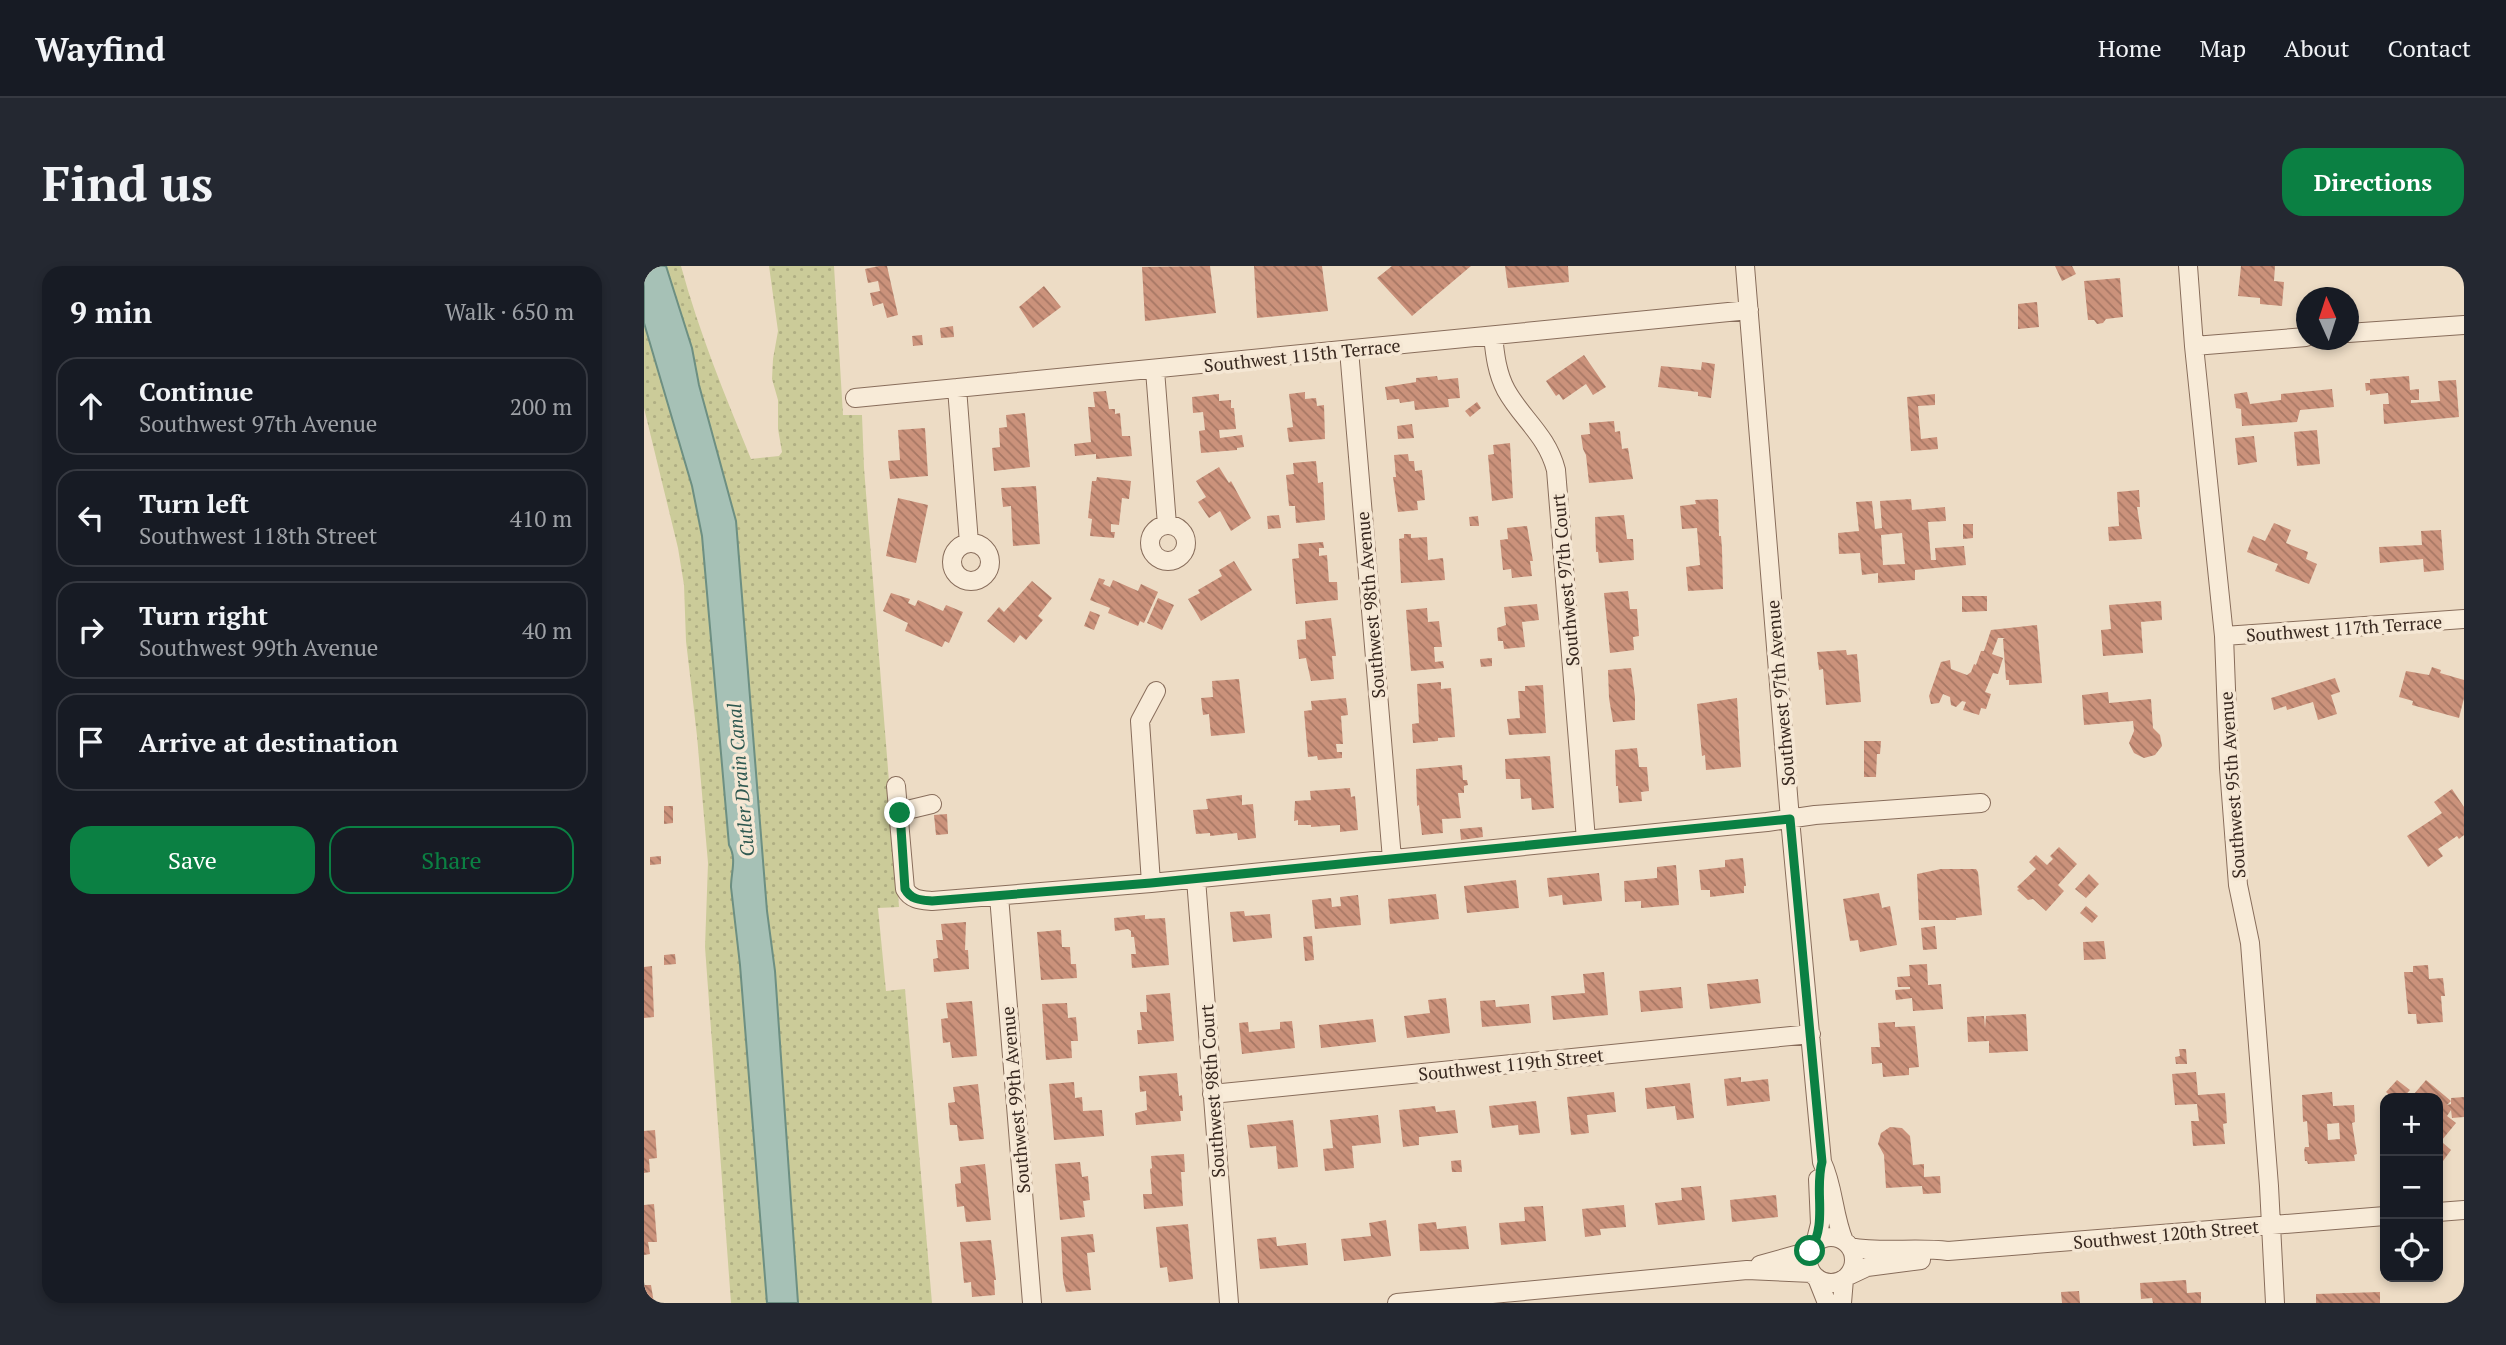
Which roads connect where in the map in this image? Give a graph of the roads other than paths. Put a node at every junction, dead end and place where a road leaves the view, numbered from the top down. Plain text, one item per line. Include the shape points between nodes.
1 (1745, 266) edge
2 (2188, 266) edge
3 (1749, 310) junction
4 (2464, 325) edge
5 (2359, 332) edge
6 (1493, 336) junction
7 (2296, 338) edge
8 (2194, 346) junction
9 (1349, 351) junction
10 (1155, 370) junction
11 (957, 388) junction
12 (855, 398) dead end
13 (1167, 525) dead end
14 (969, 543) dead end
15 (2464, 619) edge
16 (2224, 636) junction
17 (1156, 691) dead end
18 (896, 786) dead end
19 (1980, 803) dead end
20 (932, 804) dead end
21 (899, 819) junction
22 (1790, 819) junction
23 (1586, 840) junction
24 (1392, 859) junction
25 (1196, 879) junction
26 (1151, 883) junction
27 (999, 896) junction
28 (1811, 1034) junction
29 (1212, 1094) junction
30 (1822, 1162) junction
31 (2464, 1210) edge
32 (2443, 1212) edge
33 (2380, 1216) edge
34 (2271, 1225) junction
35 (1847, 1244) junction
36 (1812, 1247) junction
37 (1948, 1251) junction
38 (1747, 1270) junction
39 (1814, 1276) junction
40 (1847, 1277) junction
41 (1031, 1303) edge
42 (1229, 1303) edge
43 (1397, 1303) edge
44 (1827, 1303) edge
45 (1842, 1303) edge
46 (2275, 1303) edge

1 - 3 street, Southwest 97th Avenue
2 - 8 street, Southwest 95th Avenue
3 - 6 street, Southwest 115th Terrace
3 - 22 street, Southwest 97th Avenue
4 - 5 street
6 - 9 street, Southwest 115th Terrace
6 - 23 street, Southwest 97th Court via 1501,381 1544,440 1556,470
7 - 8 street
8 - 16 street, Southwest 95th Avenue
9 - 10 street, Southwest 115th Terrace
9 - 24 street, Southwest 98th Avenue
10 - 11 street, Southwest 115th Terrace
10 - 13 street
11 - 12 street, Southwest 115th Terrace
11 - 14 street
15 - 16 street, Southwest 117th Terrace
16 - 34 street, Southwest 95th Avenue via 2238,885 2250,943
17 - 26 street via 1140,721
18 - 21 street
19 - 22 street
20 - 21 street via 906,809
21 - 27 street via 903,880 909,895 924,900
22 - 23 street
22 - 28 street, Southwest 97th Avenue
23 - 24 street
24 - 25 street
25 - 26 street
25 - 29 street, Southwest 98th Court
26 - 27 street
27 - 41 street, Southwest 99th Avenue
28 - 29 street, Southwest 119th Street
28 - 30 street, Southwest 97th Avenue
29 - 42 street, Southwest 98th Court
30 - 35 street, Southwest 97th Avenue
30 - 36 street, Southwest 97th Avenue via 1818,1177 1820,1224
31 - 32 street
33 - 34 street, Southwest 120th Street
34 - 37 street, Southwest 120th Street
34 - 46 street, Southwest 95th Avenue
35 - 36 street via 1829,1237
35 - 37 street, Southwest 120th Street via 1872,1251
35 - 40 street via 1854,1261
36 - 38 street
36 - 39 street via 1808,1258
37 - 40 street, Southwest 120th Street via 1928,1259 1867,1267
38 - 39 street
38 - 43 street
39 - 40 street via 1830,1283
39 - 44 street
40 - 45 street

